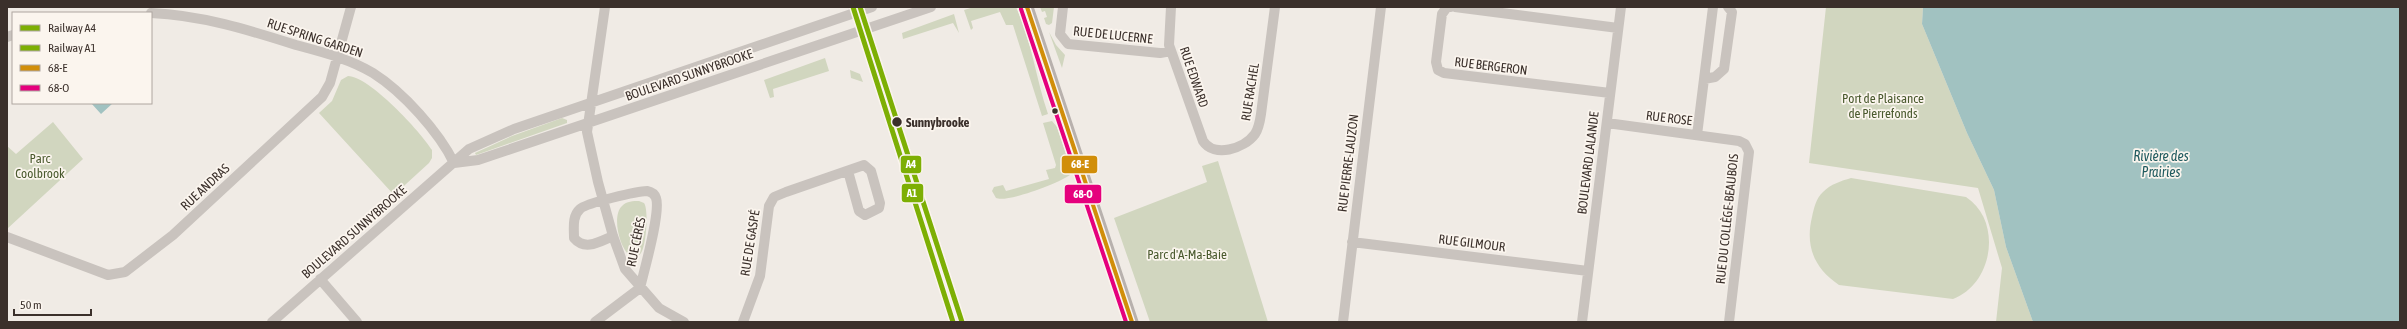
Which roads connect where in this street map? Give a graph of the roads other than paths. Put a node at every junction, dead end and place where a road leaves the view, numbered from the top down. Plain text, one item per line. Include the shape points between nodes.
1 (351, 7) edge
2 (605, 7) edge
3 (872, 7) edge
4 (931, 7) edge
5 (1027, 7) edge
6 (1063, 7) edge
7 (1170, 7) edge
8 (1275, 7) edge
9 (1380, 7) edge
10 (1451, 7) edge
11 (1455, 7) edge
12 (1621, 7) edge
13 (1713, 7) edge
14 (1728, 7) edge
15 (152, 14) edge
16 (1618, 28) junction
17 (1171, 51) junction
18 (337, 57) junction
19 (1704, 79) junction
20 (1610, 93) junction
21 (592, 103) junction
22 (588, 123) junction
23 (1606, 123) junction
24 (1697, 134) junction
25 (1212, 150) joint
26 (454, 163) junction
27 (848, 171) junction
28 (605, 201) junction
29 (612, 236) junction
30 (7, 237) edge
31 (1352, 242) junction
32 (1588, 271) junction
33 (320, 279) junction
34 (640, 288) junction
35 (272, 322) edge
36 (357, 322) edge
37 (595, 322) edge
38 (684, 322) edge
39 (743, 322) edge
40 (1132, 322) edge
41 (1343, 322) edge
42 (1582, 322) edge
43 (1729, 322) edge

1 - 18 street, RUE ANDRAS
2 - 21 street, RUE CÉRÈS
3 - 21 street, BOULEVARD SUNNYBROOKE
4 - 22 street, BOULEVARD SUNNYBROOKE
5 - 40 main road
6 - 17 street, RUE DE LUCERNE via 1060,34 1068,44 1160,53
7 - 17 street, RUE EDWARD via 1168,28
8 - 25 street, RUE RACHEL via 1262,114 1258,128 1244,143 1225,150
9 - 31 street, RUE PIERRE-LAUZON
10 - 20 street, RUE BERGERON via 1447,7 1442,14 1436,62 1438,70 1444,74
11 - 16 street
12 - 16 street, BOULEVARD LALANDE
13 - 19 street, RUE ROSE
14 - 19 street via 1732,12 1724,69 1715,77
15 - 18 street, RUE SPRING GARDEN via 187,16 219,22
16 - 20 street, BOULEVARD LALANDE
17 - 25 street, RUE EDWARD via 1201,134 1206,145
18 - 26 street, RUE SPRING GARDEN via 366,69 391,87 444,145
18 - 30 street, RUE ANDRAS via 328,89 317,102 173,235 125,272 108,276
19 - 24 street, RUE ROSE
20 - 23 street, BOULEVARD LALANDE
21 - 22 street, RUE CÉRÈS
21 - 26 street, BOULEVARD SUNNYBROOKE via 491,138 469,149
22 - 26 street, BOULEVARD SUNNYBROOKE via 478,160
22 - 28 street, RUE CÉRÈS via 588,136
23 - 24 street, RUE ROSE
23 - 32 street, BOULEVARD LALANDE
24 - 43 street, RUE DU COLLÈGE-BEAUBOIS via 1739,141 1746,144 1749,152
26 - 33 street, BOULEVARD SUNNYBROOKE
27 - 27 street, RUE DE GASPÉ via 864,165 868,167 880,203 876,211 865,215 860,211
27 - 39 street, RUE DE GASPÉ via 774,197 769,206 760,276
28 - 29 street, RUE CÉRÈS
28 - 29 street, RUE CÉRÈS via 581,208 575,216 574,238 579,244 589,246
28 - 34 street, RUE CÉRÈS via 621,195 648,191 654,194 657,200
29 - 34 street, RUE CÉRÈS via 625,269
31 - 32 street, RUE GILMOUR
31 - 41 street, RUE PIERRE-LAUZON
32 - 42 street, BOULEVARD LALANDE
33 - 35 street, BOULEVARD SUNNYBROOKE
33 - 36 street
34 - 37 street
34 - 38 street via 659,308

